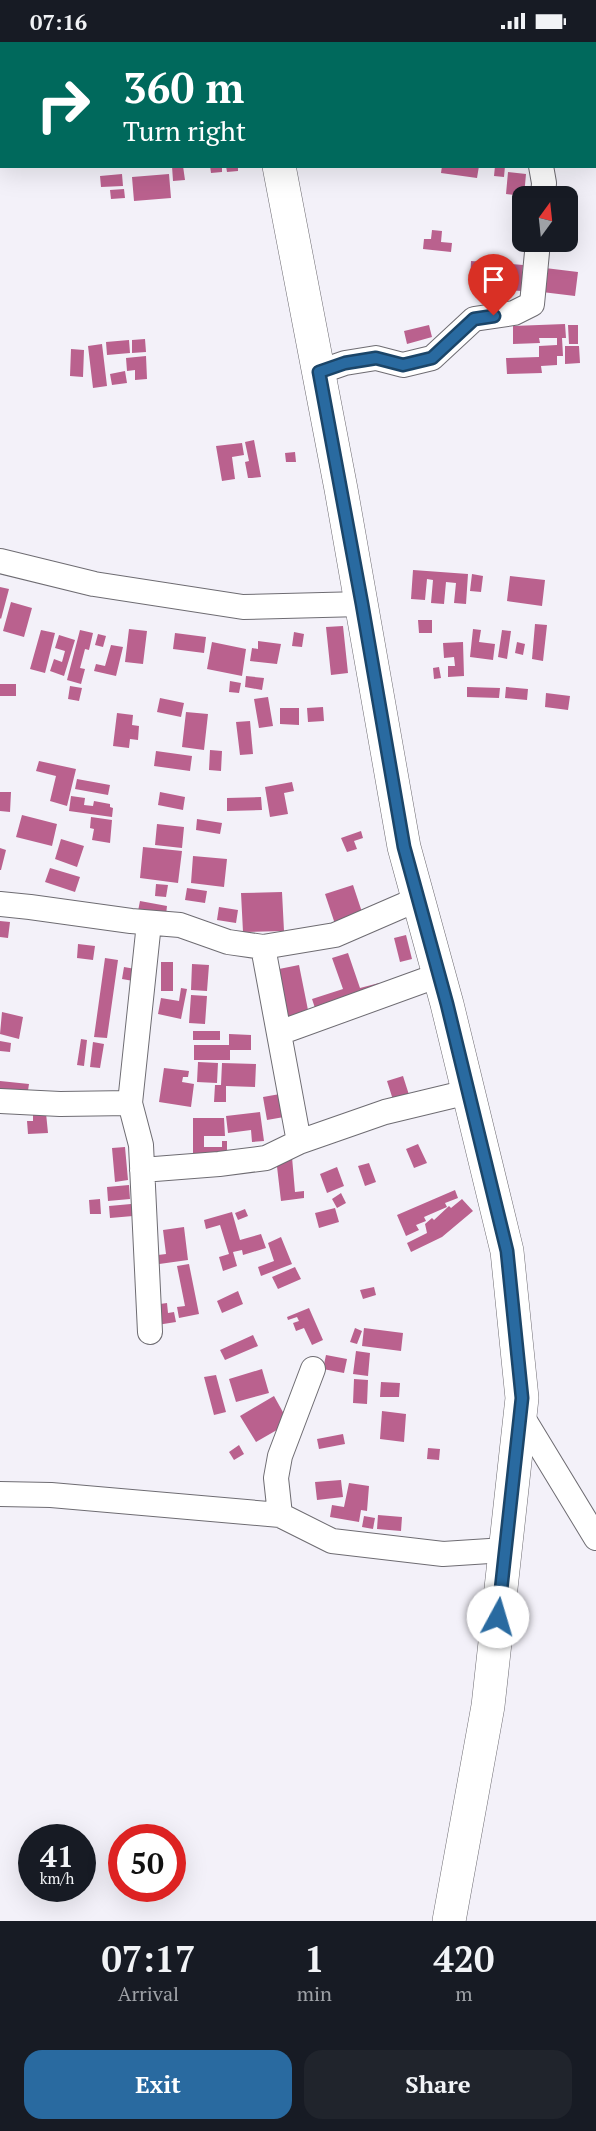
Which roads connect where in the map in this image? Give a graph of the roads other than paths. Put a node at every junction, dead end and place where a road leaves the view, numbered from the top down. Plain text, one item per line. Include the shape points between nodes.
1 (279, 168) edge
2 (541, 168) edge
3 (544, 186) edge
4 (537, 252) edge
5 (319, 372) junction
6 (0, 561) edge
7 (362, 604) junction
8 (418, 899) junction
9 (0, 904) edge
10 (149, 923) junction
11 (263, 947) junction
12 (439, 975) junction
13 (279, 1033) junction
14 (468, 1092) junction
15 (0, 1101) edge
16 (130, 1103) junction
17 (299, 1142) junction
18 (142, 1170) junction
19 (150, 1332) dead end
20 (313, 1369) dead end
21 (520, 1413) junction
22 (0, 1494) edge
23 (280, 1515) junction
24 (596, 1538) edge
25 (505, 1550) junction
26 (449, 1921) edge

1 - 5 main road
2 - 3 street
4 - 5 street via 532,304 514,313 474,319 432,358 403,365 376,358
5 - 7 main road
6 - 7 street via 94,584 243,607
7 - 8 main road via 404,847
8 - 11 street via 335,935
8 - 12 main road
9 - 10 street
10 - 11 street via 180,925 228,942
10 - 16 street
11 - 13 street
12 - 13 street
12 - 14 main road
13 - 17 street
14 - 17 street via 385,1112
14 - 21 main road via 507,1251 522,1398
15 - 16 street
16 - 18 street via 141,1145
17 - 18 street via 266,1158
18 - 19 street
20 - 23 street via 280,1456 276,1478
21 - 24 street
21 - 25 main road
22 - 23 street
23 - 25 street via 332,1541 443,1554
25 - 26 main road via 488,1706

